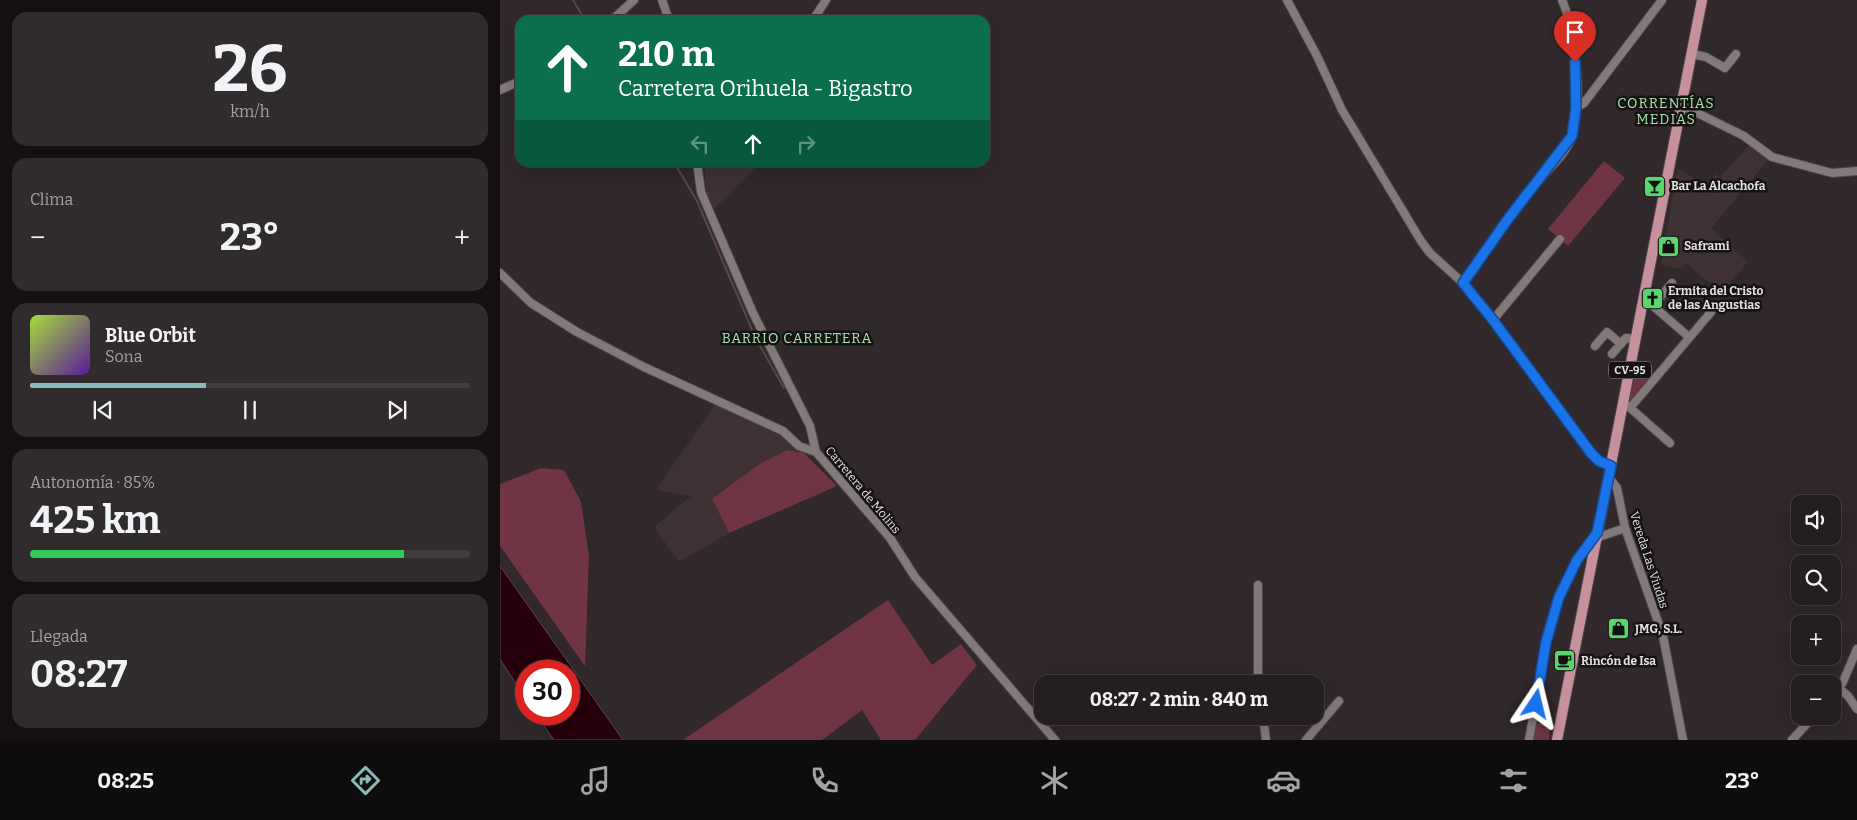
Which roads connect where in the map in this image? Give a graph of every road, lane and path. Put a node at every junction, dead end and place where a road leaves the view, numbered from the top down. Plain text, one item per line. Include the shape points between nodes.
1 (634, 0) edge
2 (662, 0) edge
3 (826, 0) edge
4 (1286, 0) edge
5 (1562, 0) edge
6 (1662, 0) edge
7 (1702, 0) edge
8 (618, 15) edge
9 (667, 15) edge
10 (816, 15) edge
11 (1692, 54) junction
12 (1736, 54) dead end
13 (515, 83) edge
14 (500, 90) edge
15 (1681, 105) junction
16 (1576, 108) junction
17 (698, 167) edge
18 (1857, 172) edge
19 (1560, 239) dead end
20 (500, 273) edge
21 (1463, 283) junction
22 (1672, 283) dead end
23 (1643, 302) junction
24 (1653, 306) junction
25 (1711, 312) dead end
26 (1493, 320) junction
27 (1689, 337) junction
28 (1636, 339) junction
29 (1621, 344) junction
30 (1595, 346) dead end
31 (1612, 354) dead end
32 (1627, 405) junction
33 (1670, 443) dead end
34 (816, 452) junction
35 (1610, 471) junction
36 (1625, 528) junction
37 (1596, 535) junction
38 (1258, 585) dead end
39 (1857, 649) edge
40 (1258, 675) edge
41 (1841, 684) edge
42 (1841, 690) edge
43 (1340, 701) dead end
44 (1857, 709) edge
45 (1264, 725) edge
46 (1806, 725) edge
47 (1054, 740) edge
48 (1266, 740) edge
49 (1306, 740) edge
50 (1529, 740) edge
51 (1557, 740) edge
52 (1684, 740) edge
53 (1792, 740) edge

1 - 8 street
2 - 9 street
3 - 10 street
4 - 21 street via 1376,169 1430,253
5 - 16 street via 1572,30
6 - 16 street via 1584,103
7 - 11 main road, CV-95
11 - 12 street via 1724,68
11 - 15 main road, CV-95
13 - 14 street
15 - 18 street via 1744,136 1772,157 1832,173
15 - 23 main road, CV-95
16 - 21 street via 1572,136 1563,151 1508,219
17 - 34 street, Carretera de Molins via 701,192 753,313 810,426
19 - 26 street
20 - 34 street via 531,303 577,332 782,432 799,446
21 - 26 street
22 - 24 street
23 - 24 street
23 - 28 main road, CV-95
24 - 27 street
25 - 27 street
26 - 35 street via 1591,453
27 - 32 street
28 - 29 street via 1626,338
28 - 32 main road, CV-95
29 - 30 street via 1607,332
29 - 31 street
32 - 33 street
32 - 35 main road, CV-95
34 - 47 street, Carretera de Molins via 890,538 915,577
35 - 36 street, Vereda Las Viudas
35 - 37 main road, CV-95
36 - 37 street
36 - 52 street, Vereda Las Viudas via 1663,636
37 - 50 street via 1577,560 1559,597 1546,642
37 - 51 main road, CV-95
38 - 40 street
39 - 41 street
42 - 44 street
43 - 49 street
45 - 48 street
46 - 53 street

